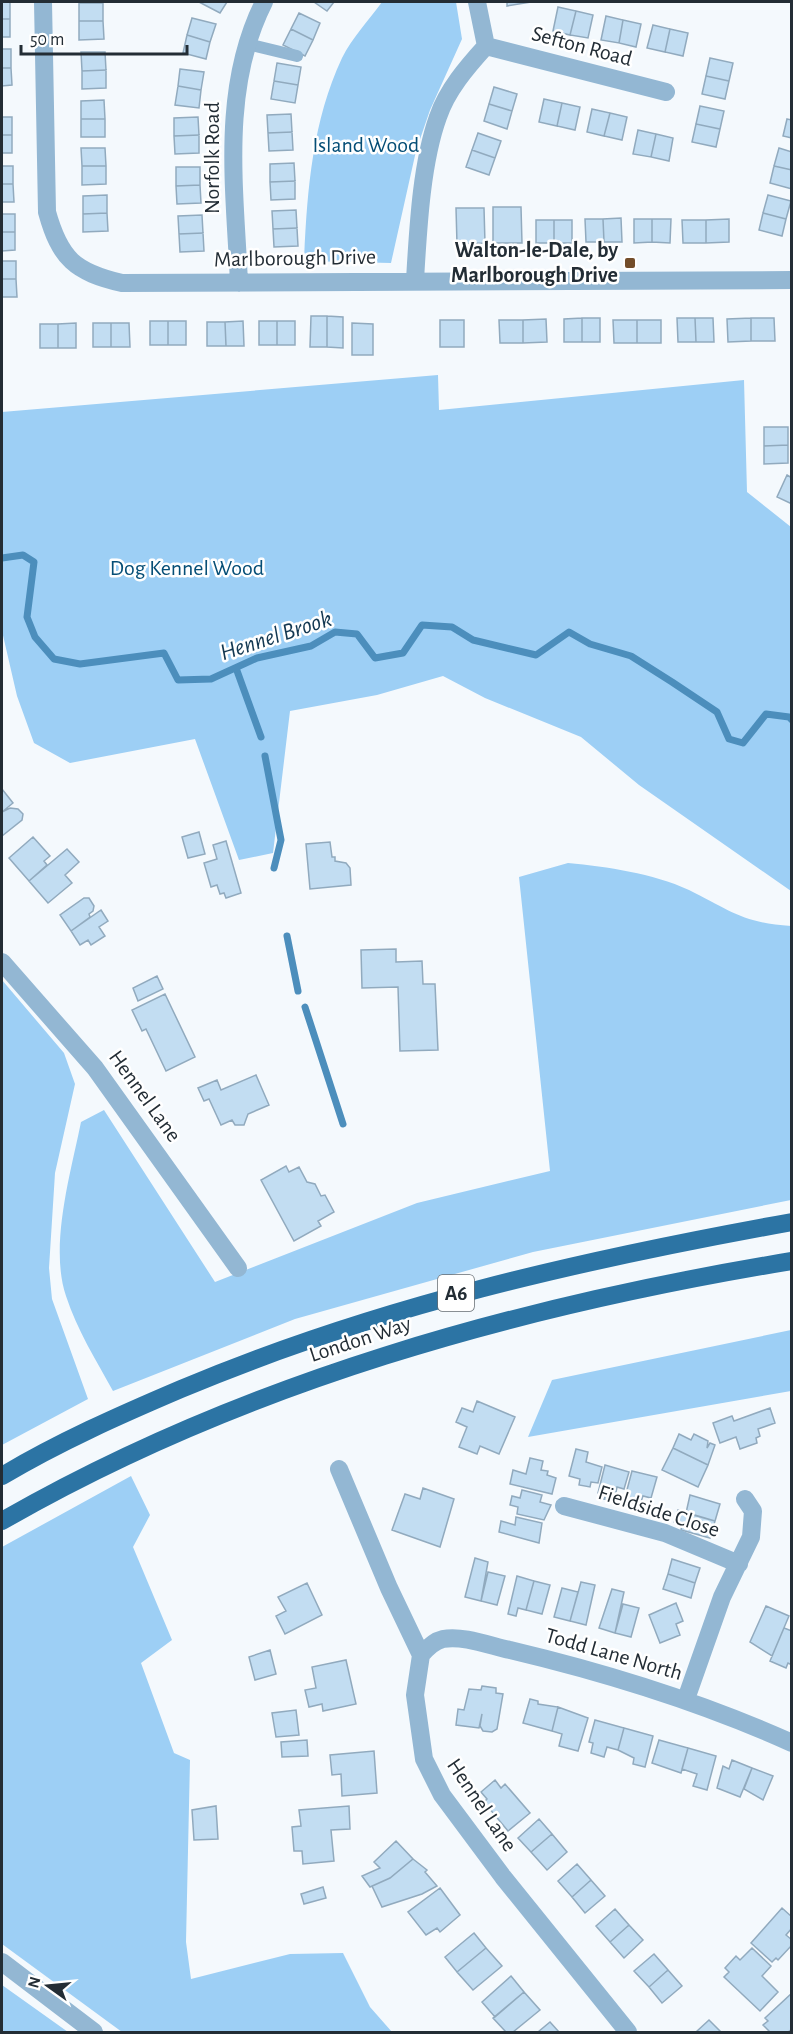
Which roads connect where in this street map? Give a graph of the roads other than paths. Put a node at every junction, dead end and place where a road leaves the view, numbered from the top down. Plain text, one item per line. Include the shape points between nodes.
1 (43, 2) edge
2 (264, 2) edge
3 (477, 2) edge
4 (247, 44) junction
5 (486, 46) junction
6 (297, 56) dead end
7 (666, 92) dead end
8 (415, 280) junction
9 (792, 280) edge
10 (239, 283) junction
11 (2, 963) edge
12 (792, 1222) edge
13 (792, 1261) edge
14 (238, 1268) dead end
15 (339, 1469) dead end
16 (2, 1476) edge
17 (745, 1499) dead end
18 (564, 1506) dead end
19 (2, 1521) edge
20 (739, 1564) junction
21 (421, 1654) junction
22 (686, 1699) junction
23 (792, 1743) edge
24 (2, 1962) edge
25 (94, 2032) edge
26 (628, 2032) edge

1 - 10 street, Marlborough Drive via 47,213 54,240 71,262 94,276 122,283
2 - 4 street, Norfolk Road
3 - 5 street
4 - 6 lane
4 - 10 street, Norfolk Road via 236,87 233,137
5 - 7 street, Sefton Road
5 - 8 street via 453,86 438,117 429,147
8 - 9 street, Marlborough Drive
8 - 10 street, Marlborough Drive
11 - 14 street, Hennel Lane via 95,1068
12 - 16 highway, London Way / A6 via 600,1258 471,1289 351,1324 134,1409
13 - 19 highway, London Way / A6 via 615,1295 382,1355 260,1399 147,1447
15 - 21 street via 388,1587
17 - 20 street, Fieldside Close via 753,1511 751,1537
18 - 20 street, Fieldside Close via 665,1533
20 - 22 street, Fieldside Close via 722,1597
21 - 22 street, Todd Lane North via 443,1639 463,1640 558,1662
21 - 26 street, Hennel Lane via 415,1695 419,1733 424,1759 442,1795 503,1878
22 - 23 street, Todd Lane North
24 - 25 street

